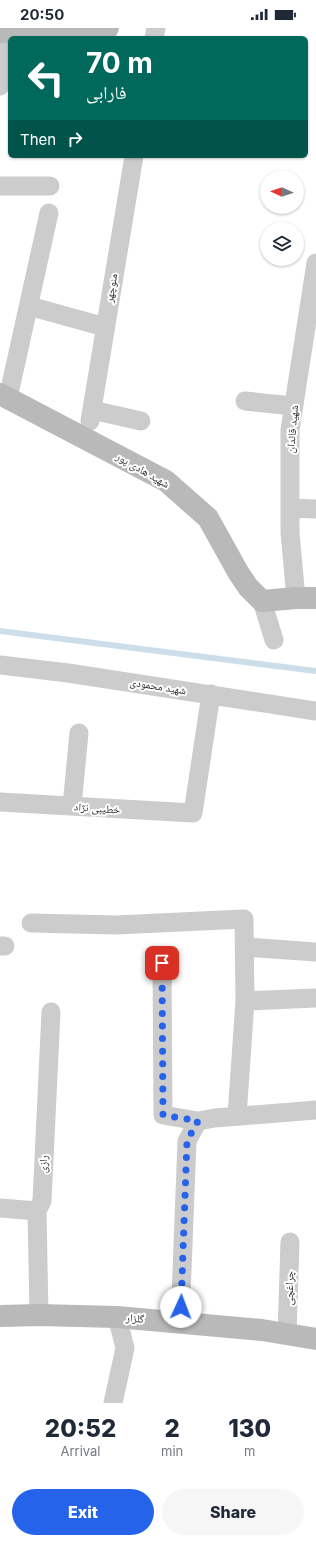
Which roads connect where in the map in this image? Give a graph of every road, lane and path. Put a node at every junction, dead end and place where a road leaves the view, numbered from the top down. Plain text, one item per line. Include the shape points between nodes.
1 (108, 28) edge
2 (71, 29) edge
3 (6, 32) edge
4 (0, 86) edge
5 (134, 158) edge
6 (0, 186) edge
7 (50, 186) dead end
8 (49, 213) dead end
9 (315, 270) edge
10 (29, 306) junction
11 (105, 327) junction
12 (4, 396) edge
13 (245, 401) dead end
14 (293, 406) junction
15 (141, 421) dead end
16 (290, 508) junction
17 (316, 509) edge
18 (306, 598) edge
19 (262, 601) junction
20 (274, 640) dead end
21 (0, 665) edge
22 (211, 694) junction
23 (316, 711) edge
24 (79, 733) dead end
25 (0, 802) edge
26 (72, 806) junction
27 (31, 923) dead end
28 (245, 947) junction
29 (316, 952) edge
30 (162, 963) dead end
31 (316, 998) edge
32 (245, 1001) junction
33 (51, 1012) dead end
34 (316, 1110) edge
35 (237, 1116) junction
36 (198, 1121) junction
37 (0, 1208) edge
38 (37, 1211) junction
39 (290, 1242) dead end
40 (39, 1315) junction
41 (0, 1316) edge
42 (117, 1316) junction
43 (180, 1322) junction
44 (287, 1334) junction
45 (316, 1340) edge
46 (112, 1403) edge

1 - 2 street
2 - 3 street
3 - 4 street
5 - 11 street, منوچهر
6 - 7 street
8 - 10 street
9 - 14 street, شهید قائدان
10 - 11 street
10 - 12 street
11 - 15 street, منوچهر via 91,416
12 - 19 street, شهید هادی پور via 166,481 208,518 238,572
13 - 14 street
14 - 16 street, شهید قائدان via 290,430
16 - 17 street
16 - 18 street, شهید قائدان via 290,533
18 - 19 street
19 - 20 street
21 - 22 street, شهید محمودی
22 - 23 street, شهید محمودی
22 - 26 street, خطیبی نژاد via 193,813
24 - 26 street
25 - 26 street, خطیبی نژاد
27 - 28 street via 116,925 244,918
28 - 29 street
28 - 32 street
30 - 36 street via 163,1115
31 - 32 street
32 - 35 street
33 - 38 street, رازی via 42,1201
34 - 35 street
35 - 36 street
36 - 43 street via 187,1141
37 - 38 street
38 - 40 street, رازی
39 - 44 street, چراغچی
40 - 41 street, گلزار
40 - 42 street, گلزار
42 - 43 street, گلزار
42 - 46 street via 125,1348
43 - 44 street, گلزار
44 - 45 street, گلزار

